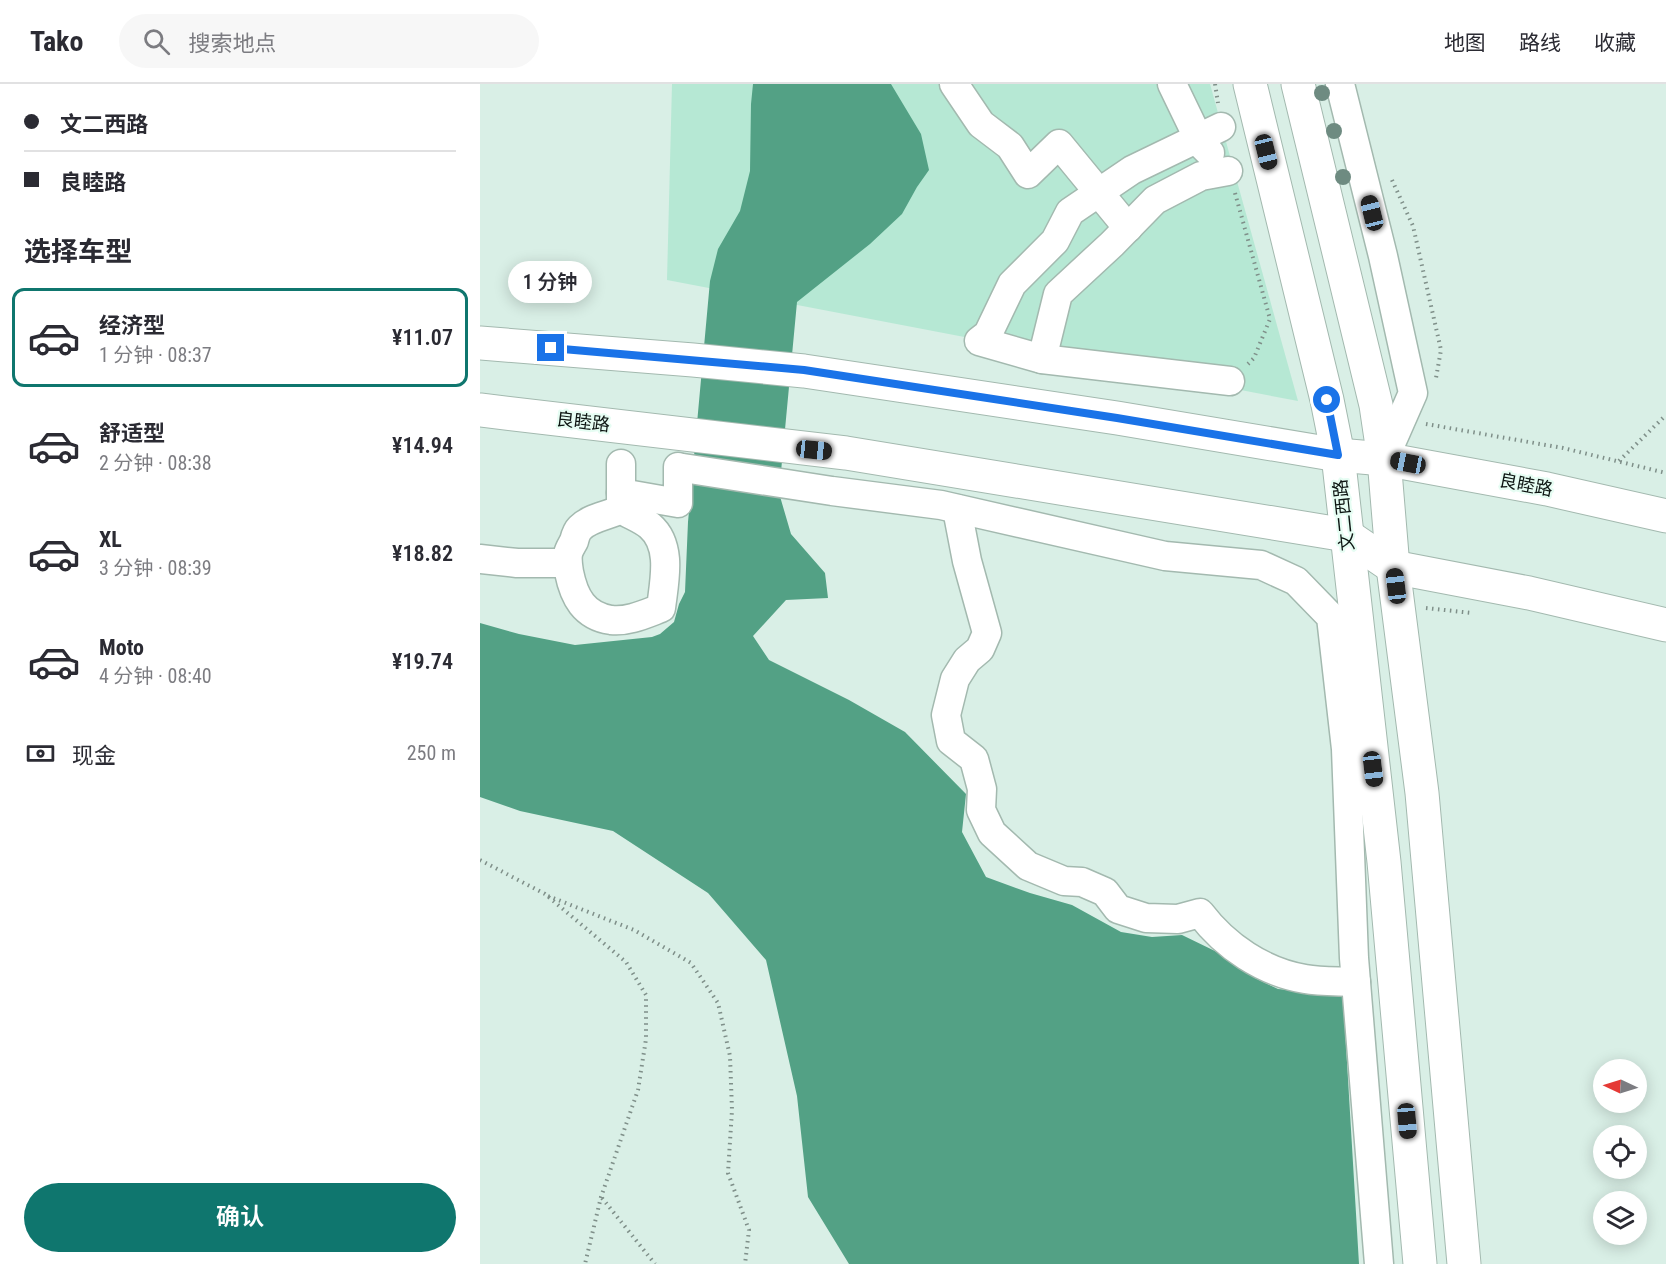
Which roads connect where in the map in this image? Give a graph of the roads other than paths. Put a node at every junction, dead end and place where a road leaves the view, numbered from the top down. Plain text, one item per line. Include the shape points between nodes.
1 (954, 84) edge
2 (1172, 84) edge
3 (1250, 84) edge
4 (1298, 84) edge
5 (1340, 84) edge
6 (1210, 132) junction
7 (1099, 192) junction
8 (1128, 228) junction
9 (480, 343) edge
10 (1042, 359) junction
11 (1230, 381) road end
12 (480, 410) edge
13 (1338, 455) junction
14 (1384, 459) junction
15 (621, 464) dead end
16 (621, 501) junction
17 (957, 509) junction
18 (1666, 516) edge
19 (1346, 534) junction
20 (480, 559) edge
21 (567, 563) junction
22 (1394, 567) junction
23 (1666, 625) edge
24 (1356, 982) junction
25 (1379, 1264) edge
26 (1420, 1264) edge
27 (1464, 1264) edge

1 - 7 lane via 981,124 1010,146 1028,174 1059,144
2 - 6 lane
3 - 13 main road, 文二西路
4 - 14 main road via 1376,405
5 - 14 lane via 1413,393
6 - 7 lane via 1132,170
6 - 8 lane via 1202,144 1228,171 1201,176 1155,200
7 - 8 lane
7 - 10 lane via 1070,212 1055,241 1012,284 988,334 979,341
8 - 10 lane via 1058,294
9 - 13 main road, 良睦路 via 804,370
10 - 11 lane
12 - 19 main road, 良睦路 via 846,453
13 - 14 main road, 良睦路
13 - 19 main road, 文二西路
14 - 18 main road, 良睦路
14 - 22 main road
15 - 16 lane
16 - 17 lane via 678,503 680,467
16 - 21 lane via 611,514 595,518 579,529
16 - 21 lane via 651,526 664,543 660,608 620,620 590,612 572,588
17 - 24 lane via 1165,556 1261,565 1296,581 1331,617 1346,749
17 - 24 lane via 987,633 980,649 955,679 946,715 951,741 974,759 982,789 981,810 992,832 1028,866 1106,892 1118,909 1146,918 1178,919 1200,913 1239,952 1274,972 1305,979
19 - 22 main road
19 - 26 main road, 文二西路 via 1384,862
20 - 21 lane
22 - 23 main road
22 - 27 main road via 1422,793
24 - 25 lane

